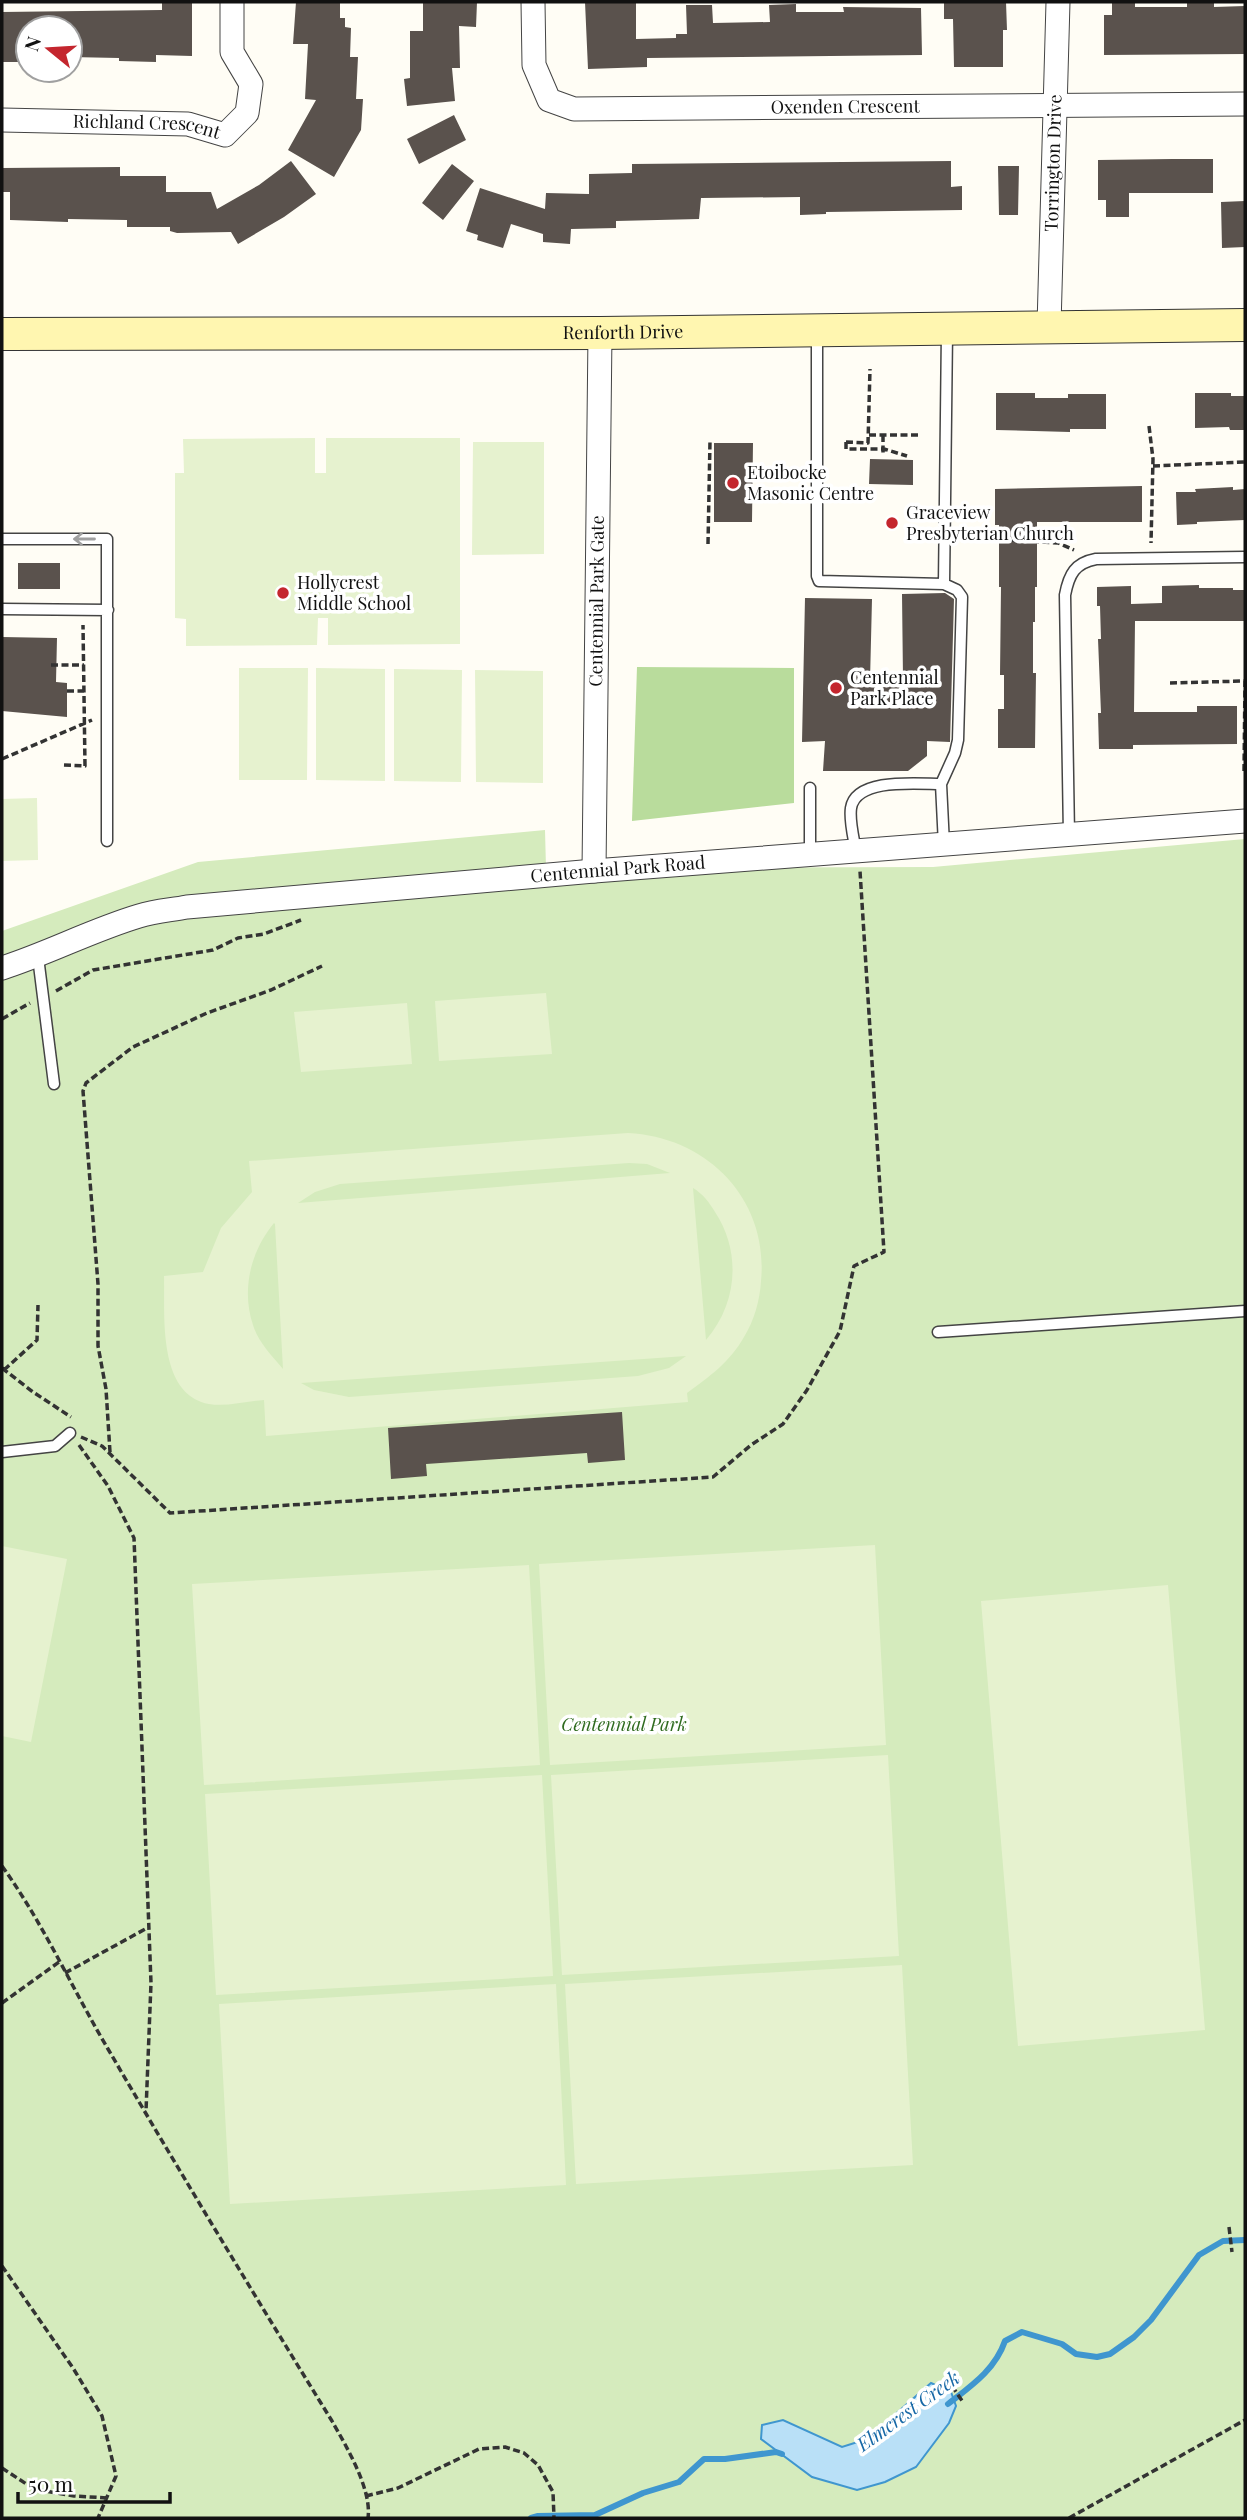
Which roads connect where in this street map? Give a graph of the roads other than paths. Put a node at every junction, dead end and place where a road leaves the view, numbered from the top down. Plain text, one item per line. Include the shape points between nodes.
1 (232, 2) edge
2 (533, 2) edge
3 (1058, 2) edge
4 (1245, 104) edge
5 (1054, 106) junction
6 (2, 120) edge
7 (1245, 325) edge
8 (1049, 326) junction
9 (947, 327) junction
10 (817, 329) junction
11 (600, 333) junction
12 (2, 334) edge
13 (2, 538) edge
14 (1245, 556) edge
15 (944, 584) junction
16 (2, 609) edge
17 (107, 610) junction
18 (941, 784) junction
19 (810, 788) dead end
20 (1245, 821) edge
21 (1069, 835) junction
22 (107, 841) dead end
23 (944, 845) junction
24 (810, 856) junction
25 (858, 862) junction
26 (594, 871) junction
27 (38, 957) junction
28 (2, 968) edge
29 (54, 1084) dead end
30 (1245, 1311) edge
31 (938, 1332) dead end
32 (70, 1433) road end
33 (2, 1452) edge

1 - 6 street, Richland Crescent via 232,52 251,84 247,113 225,135 188,124
2 - 5 street, Oxenden Crescent via 534,65 549,100 574,109
3 - 5 street, Torrington Drive
4 - 5 street, Oxenden Crescent
5 - 8 street, Torrington Drive
7 - 8 main road, Renforth Drive
8 - 9 main road, Renforth Drive
9 - 10 main road, Renforth Drive
9 - 15 lane
10 - 11 main road, Renforth Drive
10 - 15 lane via 819,581
11 - 12 main road, Renforth Drive
11 - 26 street, Centennial Park Gate
17 -> 13 lane via 107,539
14 - 21 lane via 1096,559 1073,569 1065,595
15 - 18 lane via 962,597 958,740
16 - 17 lane
17 - 22 lane
18 - 23 lane
18 - 25 lane via 870,787 855,797 851,807
19 - 24 lane
20 - 21 street, Centennial Park Road
21 - 23 street, Centennial Park Road
23 - 25 street, Centennial Park Road
24 - 25 street, Centennial Park Road
24 - 26 street, Centennial Park Road
26 - 27 street, Centennial Park Road via 187,907 142,915
27 - 28 street, Centennial Park Road
27 - 29 lane
30 - 31 lane
32 - 33 lane via 55,1446

